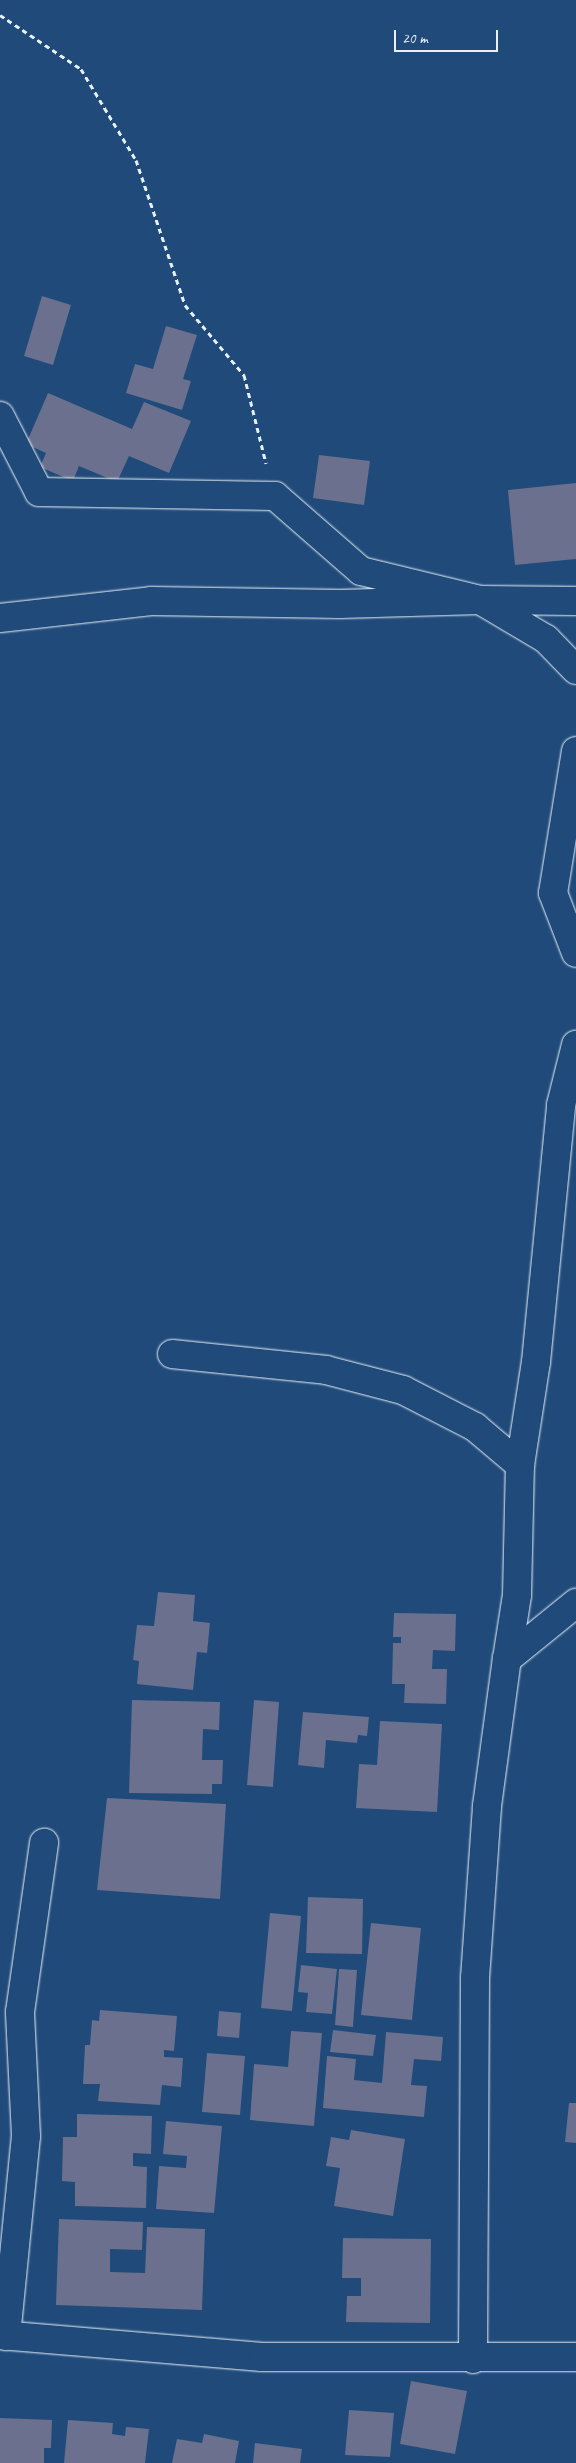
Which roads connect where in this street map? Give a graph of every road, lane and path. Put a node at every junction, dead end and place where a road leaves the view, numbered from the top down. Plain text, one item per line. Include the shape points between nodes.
1 (0, 15) edge
2 (0, 416) edge
3 (275, 496) junction
4 (480, 600) junction
5 (576, 601) edge
6 (0, 618) edge
7 (576, 670) edge
8 (576, 751) edge
9 (576, 953) edge
10 (576, 1045) edge
11 (172, 1354) dead end
12 (520, 1465) junction
13 (576, 1603) edge
14 (507, 1659) junction
15 (44, 1843) dead end
16 (3, 2336) edge
17 (576, 2357) edge
18 (473, 2359) junction

1 - 3 path via 81,69 136,160 185,305 244,375
2 - 3 street via 39,492
3 - 4 street via 362,571
4 - 5 street
4 - 6 street via 340,604 151,600
4 - 7 street via 546,639
8 - 9 street via 553,893
10 - 12 street via 561,1105 536,1362
11 - 12 street via 326,1370 403,1390 475,1427
12 - 14 street via 517,1595
13 - 14 street
14 - 18 street via 487,1806 475,1978
15 - 16 street via 20,2012 26,2136
16 - 18 street via 262,2358
17 - 18 street

